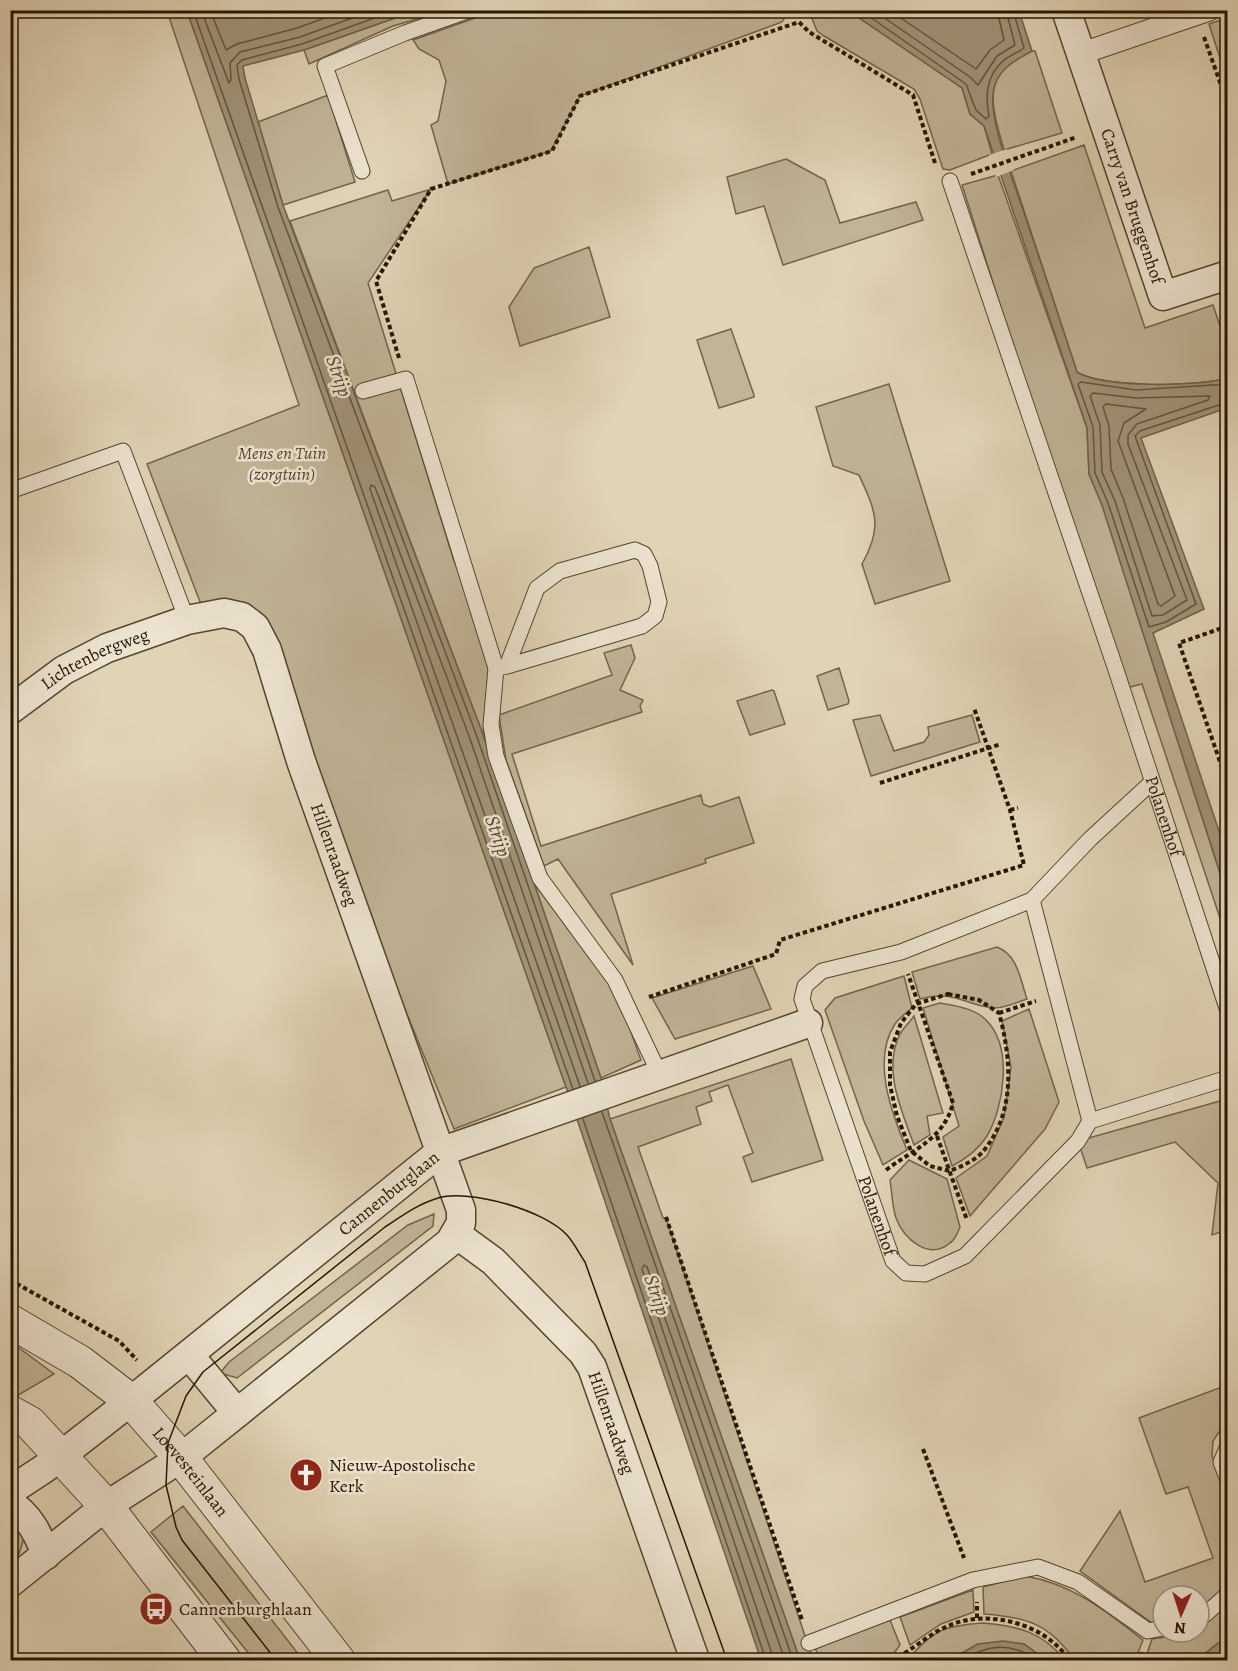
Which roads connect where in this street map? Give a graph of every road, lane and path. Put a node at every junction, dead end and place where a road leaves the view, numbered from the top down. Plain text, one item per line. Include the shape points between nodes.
1 (471, 10) edge
2 (1066, 10) edge
3 (1203, 13) edge
4 (1080, 54) junction
5 (1227, 105) edge
6 (1106, 127) junction
7 (980, 170) dead end
8 (362, 171) dead end
9 (950, 181) joint
10 (1227, 275) edge
11 (405, 379) junction
12 (363, 391) dead end
13 (10, 491) edge
14 (187, 620) junction
15 (1227, 626) edge
16 (501, 667) junction
17 (974, 708) dead end
18 (10, 710) edge
19 (1000, 744) dead end
20 (987, 749) junction
21 (1152, 782) junction
22 (880, 783) dead end
23 (1227, 785) edge
24 (1018, 808) dead end
25 (1010, 810) junction
26 (1032, 900) junction
27 (901, 952) junction
28 (1057, 994) junction
29 (628, 1004) junction
30 (916, 1004) junction
31 (1227, 1011) edge
32 (999, 1013) junction
33 (808, 1023) junction
34 (660, 1075) junction
35 (1227, 1078) edge
36 (1090, 1121) junction
37 (937, 1136) junction
38 (912, 1151) junction
39 (440, 1152) junction
40 (950, 1171) junction
41 (866, 1184) junction
42 (666, 1217) dead end
43 (456, 1234) junction
44 (976, 1245) junction
45 (10, 1321) edge
46 (189, 1355) junction
47 (131, 1401) junction
48 (10, 1412) edge
49 (237, 1413) junction
50 (1227, 1446) edge
51 (923, 1449) dead end
52 (61, 1456) junction
53 (181, 1458) junction
54 (1227, 1480) edge
55 (10, 1491) edge
56 (10, 1504) edge
57 (106, 1506) junction
58 (46, 1555) junction
59 (973, 1580) junction
60 (10, 1582) edge
61 (1227, 1594) edge
62 (1211, 1609) edge
63 (977, 1618) junction
64 (1151, 1631) edge
65 (809, 1643) joint
66 (224, 1660) edge
67 (338, 1660) edge
68 (695, 1660) edge
69 (901, 1660) edge
70 (1069, 1660) edge

1 - 8 lane via 325,66
2 - 4 street, Carry van Bruggenhof
3 - 4 street
3 - 5 path
4 - 6 street, Carry van Bruggenhof
6 - 7 path
6 - 10 street, Carry van Bruggenhof via 1163,296
9 - 11 path via 938,173 913,95 809,32 800,22 580,96 552,151 431,189 376,281
9 - 21 lane
11 - 12 lane
11 - 16 lane
13 - 14 lane via 123,452
14 - 18 street, Lichtenbergweg via 107,648 64,670
14 - 39 street, Hillenraadweg via 224,613 242,617 255,627 267,650 305,772
15 - 23 path via 1179,643
16 - 16 lane via 642,626 655,616 659,602 644,554 635,550 560,571 537,588
16 - 29 lane via 491,725 496,756 540,879 615,980
17 - 20 path
19 - 20 path
20 - 22 path
20 - 25 path
21 - 26 lane, Polanenhof
21 - 31 lane, Polanenhof
24 - 25 path
25 - 29 path via 1024,865 780,940 776,954
26 - 27 lane, Polanenhof
26 - 28 lane
27 - 30 path
27 - 33 lane, Polanenhof via 822,971 805,986 802,999
28 - 32 path
28 - 36 lane
29 - 34 lane
30 - 32 path via 948,994 979,1000
30 - 37 path via 953,1103
30 - 38 path via 901,1023 890,1052 890,1084 897,1116
32 - 40 path via 1010,1072 1005,1105 985,1150
33 - 34 street
33 - 41 lane, Polanenhof
34 - 39 street
35 - 36 lane
36 - 44 lane, Polanenhof via 1078,1141
37 - 38 path
37 - 40 path
38 - 40 path via 930,1166
38 - 41 path
39 - 43 street, Cannenburglaan via 461,1210
39 - 46 street, Cannenburglaan
40 - 44 path
41 - 44 lane, Polanenhof via 893,1261 906,1273 925,1274 944,1268
42 - 65 path
43 - 49 street
43 - 68 street, Hillenraadweg via 493,1261 592,1367
45 - 47 street, Loevesteinlaan via 80,1362
46 - 47 street, Cannenburglaan
46 - 49 street
47 - 52 street, Cannenburglaan
47 - 53 street, Loevesteinlaan
48 - 52 street via 30,1423
49 - 53 street
50 - 54 lane via 1221,1462
51 - 59 path
52 - 55 street, Cannenburglaan
52 - 57 street
53 - 57 street
53 - 67 street, Loevesteinlaan
56 - 58 street via 18,1508 41,1539
57 - 58 street
57 - 66 street
58 - 60 street
59 - 63 path via 978,1592
59 - 64 lane via 1038,1567 1078,1582
59 - 65 lane
61 - 62 lane
63 - 69 path via 948,1626 905,1653
63 - 70 path via 1006,1621 1037,1631

